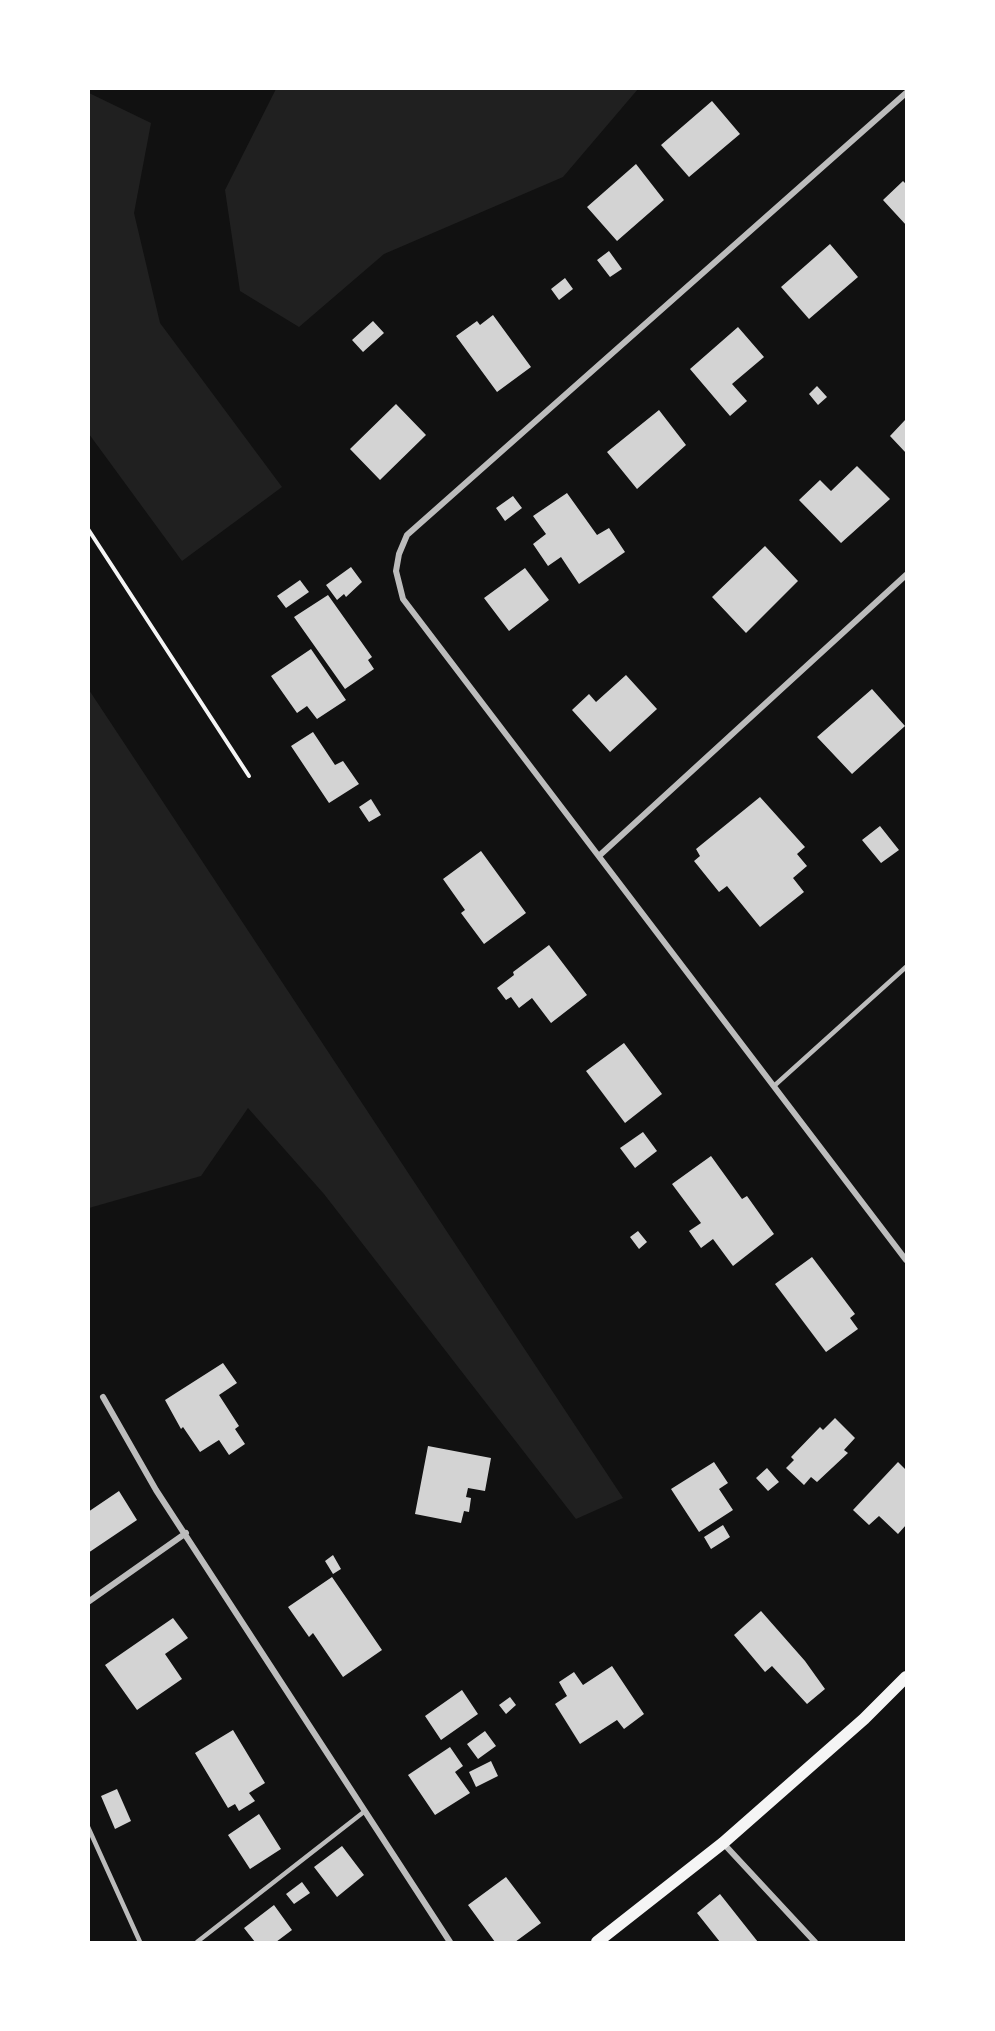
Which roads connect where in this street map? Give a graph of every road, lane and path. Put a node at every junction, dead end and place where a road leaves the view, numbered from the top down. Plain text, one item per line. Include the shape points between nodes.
1 (906, 93) edge
2 (88, 529) edge
3 (906, 575) edge
4 (249, 776) dead end
5 (600, 855) junction
6 (906, 967) edge
7 (774, 1086) junction
8 (906, 1260) edge
9 (103, 1397) dead end
10 (186, 1533) junction
11 (88, 1602) edge
12 (906, 1677) edge
13 (365, 1811) junction
14 (88, 1827) edge
15 (723, 1843) junction
16 (140, 1942) edge
17 (197, 1942) edge
18 (450, 1942) edge
19 (597, 1942) edge
20 (815, 1942) edge

1 - 5 street via 408,536 399,554 396,571 403,599
2 - 4 path
3 - 5 street
5 - 7 street
6 - 7 lane
7 - 8 street
9 - 10 street via 156,1490
10 - 11 street
10 - 13 street
12 - 15 main road
13 - 17 lane
13 - 18 street
14 - 16 lane
15 - 19 main road
15 - 20 street

